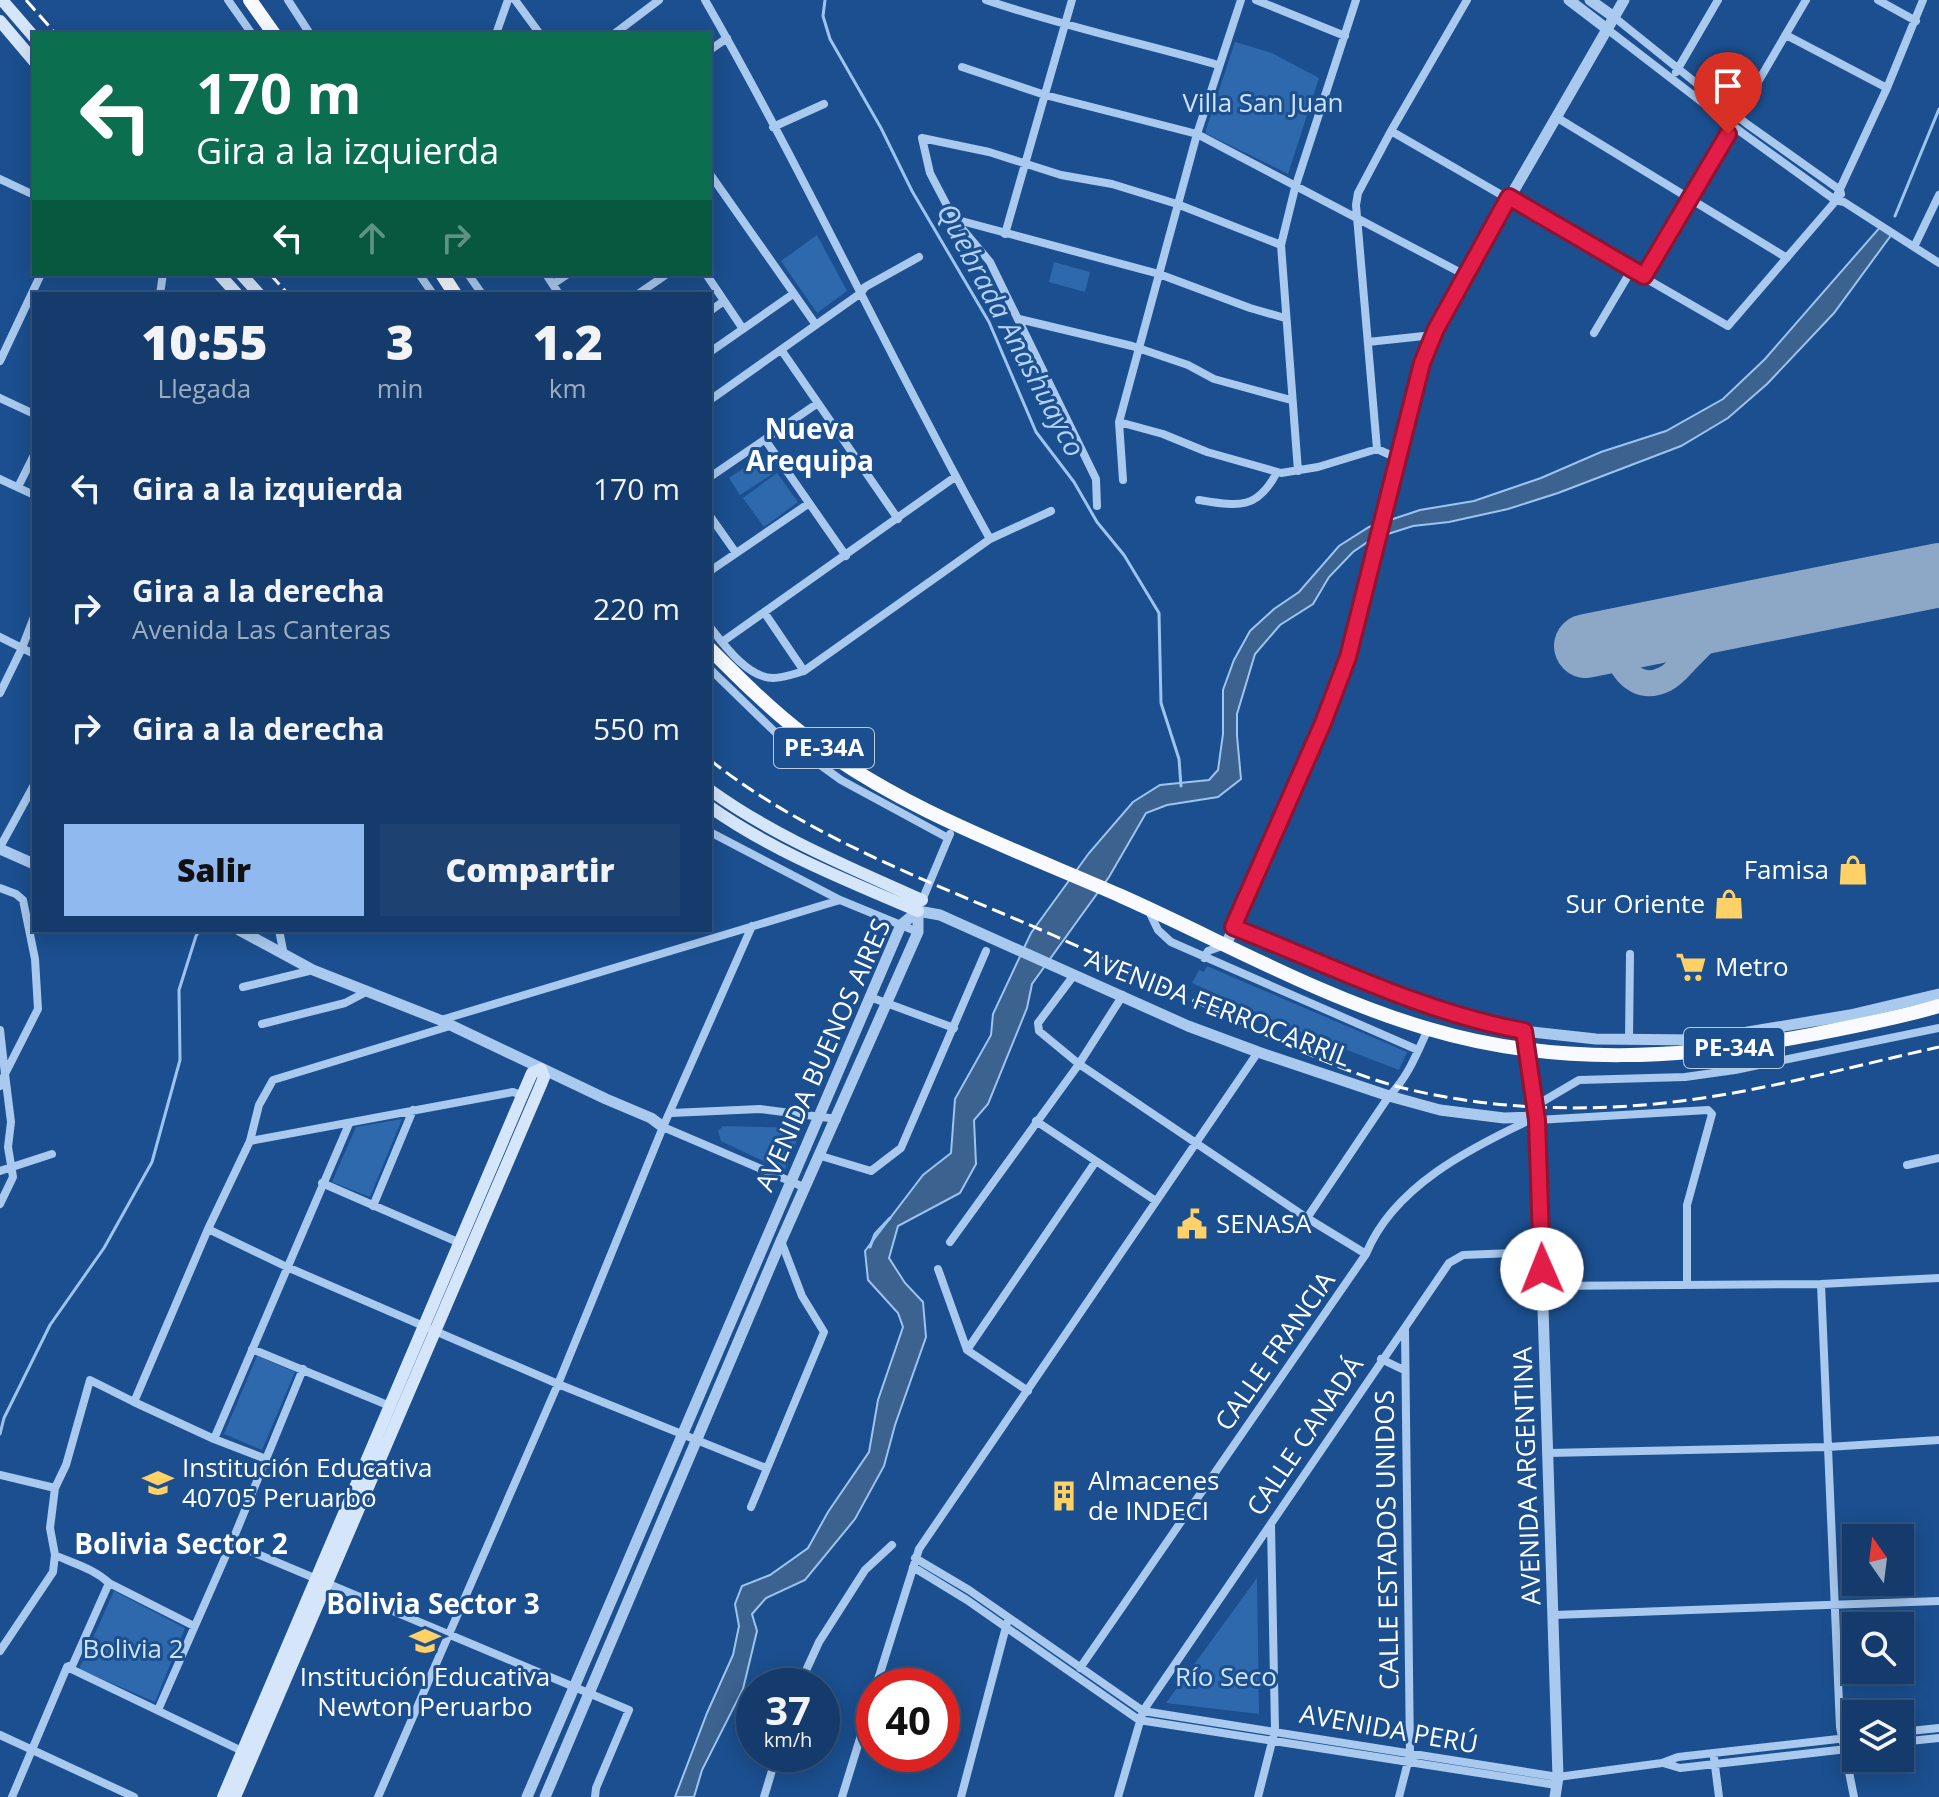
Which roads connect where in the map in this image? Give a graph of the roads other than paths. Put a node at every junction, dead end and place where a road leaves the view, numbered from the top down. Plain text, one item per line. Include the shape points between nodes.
1 (228, 0) edge
2 (250, 0) edge
3 (288, 0) edge
4 (508, 0) edge
5 (515, 0) edge
6 (659, 0) edge
7 (705, 0) edge
8 (986, 0) edge
9 (1072, 0) edge
10 (1241, 0) edge
11 (1256, 0) edge
12 (1356, 0) edge
13 (1467, 0) edge
14 (1569, 0) edge
15 (1590, 0) edge
16 (1624, 0) edge
17 (1718, 0) edge
18 (1806, 0) edge
19 (1878, 0) edge
20 (1923, 0) edge
21 (3, 6) edge
22 (1614, 17) junction
23 (0, 21) edge
24 (1916, 21) junction
25 (1065, 25) junction
26 (1607, 29) junction
27 (251, 32) edge
28 (273, 32) edge
29 (309, 32) edge
30 (497, 32) edge
31 (539, 32) edge
32 (617, 32) edge
33 (32, 35) edge
34 (1786, 35) junction
35 (1345, 36) junction
36 (727, 38) junction
37 (712, 49) edge
38 (32, 59) edge
39 (1218, 65) junction
40 (962, 67) dead end
41 (1675, 73) junction
42 (1887, 88) junction
43 (1045, 95) junction
44 (824, 104) dead end
45 (1739, 116) junction
46 (1556, 117) junction
47 (1733, 125) junction
48 (773, 127) junction
49 (1391, 131) junction
50 (1197, 134) junction
51 (1027, 165) junction
52 (712, 177) edge
53 (0, 179) edge
54 (1295, 188) junction
55 (1840, 190) junction
56 (32, 194) edge
57 (1939, 195) edge
58 (1509, 197) junction
59 (1691, 197) junction
60 (1840, 201) junction
61 (1177, 204) junction
62 (1357, 217) junction
63 (954, 219) junction
64 (1005, 234) junction
65 (1281, 245) junction
66 (1914, 247) junction
67 (919, 257) dead end
68 (1787, 258) junction
69 (1939, 263) edge
70 (1632, 269) junction
71 (1159, 274) junction
72 (1465, 275) junction
73 (221, 276) edge
74 (243, 276) edge
75 (547, 276) edge
76 (565, 276) edge
77 (664, 276) edge
78 (707, 276) edge
79 (1644, 276) junction
80 (553, 284) junction
81 (235, 292) edge
82 (257, 292) edge
83 (558, 292) edge
84 (641, 292) edge
85 (32, 293) edge
86 (861, 293) junction
87 (793, 294) junction
88 (724, 301) junction
89 (712, 310) edge
90 (1285, 318) junction
91 (1019, 319) junction
92 (816, 325) junction
93 (743, 329) junction
94 (1594, 333) dead end
95 (1433, 335) junction
96 (1368, 342) junction
97 (1137, 350) junction
98 (712, 351) edge
99 (782, 351) junction
100 (0, 361) edge
101 (0, 398) edge
102 (712, 399) edge
103 (1291, 400) junction
104 (818, 403) junction
105 (32, 413) edge
106 (1119, 422) junction
107 (766, 441) junction
108 (1377, 449) junction
109 (1397, 458) junction
110 (32, 459) edge
111 (1298, 471) junction
112 (1277, 472) junction
113 (712, 476) edge
114 (955, 477) junction
115 (0, 479) edge
116 (1123, 480) dead end
117 (18, 487) junction
118 (32, 494) edge
119 (1199, 500) dead end
120 (808, 504) junction
121 (1097, 506) dead end
122 (1051, 511) dead end
123 (712, 519) edge
124 (898, 519) junction
125 (990, 539) junction
126 (736, 553) junction
127 (846, 556) junction
128 (712, 570) edge
129 (764, 612) junction
130 (32, 622) edge
131 (0, 637) edge
132 (716, 645) edge
133 (22, 648) junction
134 (32, 651) edge
135 (712, 671) edge
136 (804, 671) junction
137 (0, 693) edge
138 (32, 789) edge
139 (712, 791) edge
140 (712, 808) edge
141 (955, 823) junction
142 (712, 833) edge
143 (948, 838) junction
144 (0, 848) edge
145 (32, 863) edge
146 (0, 888) edge
147 (840, 900) junction
148 (920, 905) junction
149 (1148, 908) junction
150 (901, 925) junction
151 (752, 926) junction
152 (1233, 927) junction
153 (243, 932) edge
154 (279, 932) edge
155 (918, 932) junction
156 (1226, 945) junction
157 (986, 951) dead end
158 (1630, 954) dead end
159 (284, 955) junction
160 (1204, 958) junction
161 (313, 970) junction
162 (1074, 975) junction
163 (243, 987) dead end
164 (366, 992) junction
165 (1123, 995) junction
166 (870, 997) junction
167 (1937, 1000) edge
168 (887, 1002) junction
169 (445, 1023) junction
170 (262, 1024) dead end
171 (954, 1028) junction
172 (1939, 1028) edge
173 (1428, 1029) junction
174 (0, 1030) edge
175 (1524, 1031) junction
176 (1629, 1040) junction
177 (1686, 1048) junction
178 (1525, 1049) junction
179 (1418, 1050) junction
180 (1258, 1052) junction
181 (1079, 1064) junction
182 (541, 1069) junction
183 (5, 1074) junction
184 (0, 1086) edge
185 (1389, 1096) junction
186 (528, 1098) junction
187 (413, 1110) junction
188 (671, 1113) junction
189 (1536, 1114) junction
190 (820, 1116) junction
191 (837, 1119) junction
192 (1036, 1121) junction
193 (349, 1124) junction
194 (663, 1127) junction
195 (250, 1141) junction
196 (1197, 1143) junction
197 (52, 1154) dead end
198 (821, 1156) junction
199 (1939, 1158) edge
200 (1096, 1161) junction
201 (1907, 1165) dead end
202 (12, 1167) junction
203 (0, 1171) edge
204 (790, 1182) junction
205 (322, 1183) junction
206 (806, 1188) junction
207 (1156, 1201) junction
208 (0, 1204) edge
209 (373, 1206) junction
210 (1307, 1218) junction
211 (208, 1229) junction
212 (1372, 1238) junction
213 (781, 1241) junction
214 (950, 1242) dead end
215 (460, 1243) junction
216 (1351, 1245) junction
217 (1542, 1252) junction
218 (1366, 1254) junction
219 (287, 1267) junction
220 (938, 1269) dead end
221 (1939, 1278) edge
222 (1687, 1284) junction
223 (1821, 1284) junction
224 (1542, 1286) junction
225 (430, 1327) junction
226 (1405, 1329) junction
227 (252, 1349) junction
228 (967, 1350) junction
229 (1381, 1359) junction
230 (303, 1369) junction
231 (1404, 1370) junction
232 (558, 1384) junction
233 (1028, 1391) junction
234 (134, 1402) junction
235 (390, 1406) junction
236 (681, 1436) junction
237 (214, 1439) junction
238 (1939, 1440) edge
239 (698, 1442) junction
240 (1828, 1447) junction
241 (1548, 1453) junction
242 (266, 1459) junction
243 (766, 1468) junction
244 (0, 1475) edge
245 (55, 1488) junction
246 (751, 1507) dead end
247 (1271, 1524) junction
248 (231, 1543) junction
249 (892, 1545) dead end
250 (55, 1555) junction
251 (914, 1562) junction
252 (321, 1580) junction
253 (109, 1583) junction
254 (1939, 1601) edge
255 (1833, 1605) junction
256 (1554, 1615) junction
257 (1007, 1622) junction
258 (194, 1626) junction
259 (448, 1635) junction
260 (0, 1651) edge
261 (67, 1667) junction
262 (807, 1668) edge
263 (882, 1668) edge
264 (1080, 1668) junction
265 (573, 1689) junction
266 (590, 1696) junction
267 (158, 1710) junction
268 (1141, 1715) junction
269 (1939, 1728) edge
270 (1914, 1731) edge
271 (1842, 1734) edge
272 (0, 1735) edge
273 (1274, 1735) junction
274 (1842, 1738) edge
275 (1939, 1738) edge
276 (1914, 1741) edge
277 (33, 1749) junction
278 (1842, 1749) edge
279 (242, 1751) junction
280 (856, 1752) edge
281 (1714, 1758) junction
282 (1409, 1759) junction
283 (772, 1772) edge
284 (1849, 1772) edge
285 (1556, 1787) edge
286 (12, 1797) edge
287 (134, 1797) edge
288 (223, 1797) edge
289 (235, 1797) edge
290 (378, 1797) edge
291 (527, 1797) edge
292 (545, 1797) edge
293 (595, 1797) edge
294 (764, 1797) edge
295 (842, 1797) edge
296 (961, 1797) edge
297 (1118, 1797) edge
298 (1258, 1797) edge
299 (1399, 1797) edge
300 (1562, 1797) edge
301 (1719, 1797) edge
302 (1854, 1797) edge

1 - 27 street
2 - 28 highway
3 - 29 street
4 - 30 street
5 - 31 street
6 - 32 street
7 - 36 street
8 - 25 street
9 - 25 street
10 - 39 street
11 - 35 street
12 - 35 street
13 - 49 street
14 - 26 street
15 - 22 street
16 - 22 street
17 - 41 street
18 - 34 street
19 - 24 street
20 - 24 street
21 - 33 main road
22 - 26 street
22 - 41 street
23 - 38 main road
24 - 42 street
25 - 39 street
25 - 43 street
26 - 41 street
26 - 46 street
34 - 42 street
34 - 45 street
35 - 54 street
36 - 37 street
36 - 48 street
39 - 50 street
40 - 43 street
41 - 45 street
41 - 47 street
42 - 55 street
43 - 50 street
43 - 51 street
44 - 48 street
45 - 47 street
45 - 55 street
46 - 58 street
46 - 59 street
47 - 59 street
47 - 60 street
48 - 86 street
49 - 58 street
49 - 62 street via 1358,193
50 - 54 street
50 - 61 street
51 - 61 street
51 - 63 street via 922,138 930,173
51 - 64 street
52 - 87 street
53 - 56 street
54 - 62 street
54 - 65 street
55 - 60 street
57 - 66 street
58 - 70 street
58 - 72 street
59 - 68 street
59 - 79 street
60 - 66 street
60 - 68 street
61 - 65 street
61 - 71 street
62 - 72 street
62 - 96 street
63 - 64 street
63 - 91 street via 990,262
64 - 71 street
65 - 90 street
66 - 69 street
67 - 86 street
68 - 79 street via 1728,326
70 - 79 street
70 - 94 street
71 - 90 street
71 - 97 street
72 - 95 street
73 - 81 main road
74 - 82 main road
75 - 80 street
76 - 80 street
77 - 84 street
78 - 88 street
80 - 83 street
85 - 100 street
86 - 92 street
86 - 114 street
87 - 92 street
87 - 93 street
88 - 89 street
88 - 93 street
90 - 103 street
91 - 97 street
91 - 121 street via 1096,479
92 - 99 street
93 - 98 street
95 - 96 street
95 - 109 street
96 - 108 street
97 - 103 street
97 - 106 street
99 - 102 street
99 - 104 street
101 - 105 street
103 - 111 street
104 - 107 street
104 - 124 street
106 - 112 street
106 - 116 street
107 - 113 street
107 - 120 street
108 - 109 street
108 - 111 street
109 - 152 street via 1335,696
110 - 117 street
111 - 112 street
112 - 119 street via 1269,488 1250,503
114 - 124 street
114 - 125 street
115 - 117 street
117 - 118 street
120 - 126 street
120 - 127 street
122 - 125 street
123 - 126 street
124 - 127 street
125 - 136 street
126 - 128 street
127 - 129 street
129 - 132 street
129 - 136 street
130 - 133 street
131 - 133 street
132 - 136 street via 763,677
132 - 141 highway, PE-34A via 806,737 876,783
133 - 134 street
133 - 137 street
135 - 143 street via 776,733 841,780
138 - 144 street
139 - 148 main road, AVENIDA FERROCARRIL via 802,846
140 - 148 main road, AVENIDA FERROCARRIL via 792,856
141 - 143 street
141 - 149 highway, PE-34A
142 - 147 street
143 - 148 street
144 - 145 street
146 - 183 street via 23,900 38,986 38,1009
147 - 150 street
147 - 151 street
148 - 150 street, AVENIDA BUENOS AIRES
148 - 155 street, AVENIDA BUENOS AIRES
148 - 162 street, AVENIDA FERROCARRIL
149 - 156 highway, PE-34A
149 - 160 street via 1158,930 1171,942
150 - 155 street
150 - 166 street, AVENIDA BUENOS AIRES
151 - 169 street
151 - 188 street
152 - 156 street
152 - 175 street via 1399,997
153 - 159 street
154 - 159 street
155 - 168 street, AVENIDA BUENOS AIRES
156 - 160 street
156 - 173 highway, PE-34A
157 - 171 street
158 - 176 street
159 - 161 street
160 - 179 street
161 - 163 street
161 - 164 street
162 - 165 street, AVENIDA FERROCARRIL
162 - 181 street via 1037,1028
164 - 169 street
164 - 170 street via 345,1003
165 - 180 street, AVENIDA FERROCARRIL
165 - 181 street
166 - 168 street
166 - 190 street, AVENIDA BUENOS AIRES
167 - 177 highway, PE-34A via 1909,1015 1781,1041
168 - 171 street
168 - 191 street, AVENIDA BUENOS AIRES
169 - 182 street
169 - 195 street via 273,1080 259,1105
171 - 198 street via 901,1148 871,1171
172 - 189 street via 1735,1070 1579,1080
173 - 178 highway, PE-34A
173 - 179 street
174 - 183 street
175 - 176 street
175 - 178 street, AVENIDA ARGENTINA
176 - 177 street
177 - 178 highway, PE-34A via 1593,1056
178 - 189 street, AVENIDA ARGENTINA
179 - 185 street
180 - 185 street, AVENIDA FERROCARRIL
180 - 196 street
181 - 192 street
181 - 196 street
182 - 186 main road via 532,1073
182 - 194 street
183 - 184 street
183 - 202 street
185 - 189 street, AVENIDA FERROCARRIL via 1440,1110 1504,1118
185 - 210 street
186 - 187 street via 513,1092
186 - 215 main road
186 - 225 main road
187 - 193 street
187 - 209 street
188 - 190 street via 760,1109
188 - 194 street
189 - 212 street via 1434,1175
189 - 217 street, AVENIDA ARGENTINA
189 - 222 street via 1712,1114 1687,1205
190 - 191 street
190 - 204 street, AVENIDA BUENOS AIRES
191 - 198 street, AVENIDA BUENOS AIRES
192 - 200 street
192 - 214 street
193 - 195 street
193 - 205 street
194 - 204 street
194 - 232 street
195 - 211 street
196 - 207 street
196 - 210 street
197 - 202 street
198 - 206 street, AVENIDA BUENOS AIRES
199 - 201 street
200 - 207 street
200 - 228 street
202 - 203 street
202 - 208 street via 13,1177
204 - 206 street
204 - 236 street, AVENIDA BUENOS AIRES
205 - 209 street
205 - 219 street
206 - 213 street, AVENIDA BUENOS AIRES
207 - 233 street
209 - 215 street
210 - 216 street
211 - 219 street
211 - 234 street
212 - 216 street
212 - 218 street, CALLE FRANCIA
213 - 239 street, AVENIDA BUENOS AIRES
213 - 243 street via 802,1296 824,1332
215 - 225 main road
216 - 218 street
217 - 224 street, AVENIDA ARGENTINA
217 - 226 street, CALLE CANADÁ via 1455,1258
218 - 264 street, CALLE FRANCIA
219 - 225 street
219 - 227 street
220 - 228 street
221 - 223 street
222 - 223 street
222 - 224 street
223 - 240 street
224 - 241 street, AVENIDA ARGENTINA
225 - 232 street
225 - 235 main road
225 - 252 main road
226 - 229 street, CALLE CANADÁ
226 - 231 street, CALLE ESTADOS UNIDOS
227 - 230 street
227 - 237 street
228 - 233 street
229 - 231 street
229 - 247 street, CALLE CANADÁ
230 - 235 street
230 - 242 street
231 - 282 street, CALLE ESTADOS UNIDOS
232 - 236 street
232 - 259 street
233 - 251 street
234 - 237 street
234 - 245 street via 90,1380
235 - 252 main road
236 - 239 street
236 - 265 street, AVENIDA BUENOS AIRES
237 - 242 street
238 - 240 street
239 - 243 street
239 - 266 street, AVENIDA BUENOS AIRES
240 - 241 street
240 - 255 street
241 - 256 street, AVENIDA ARGENTINA
242 - 248 street
243 - 246 street
244 - 245 street
245 - 250 street via 50,1528
247 - 268 street, CALLE CANADÁ
247 - 273 street
248 - 252 street
248 - 258 street
249 - 262 street via 865,1570
250 - 253 street
250 - 260 street via 53,1572
251 - 257 street, AVENIDA PERÚ
251 - 263 street
252 - 259 street
252 - 279 main road
252 - 289 main road
253 - 258 street
253 - 261 street via 73,1664
254 - 255 street
255 - 256 street
255 - 271 street
256 - 285 street, AVENIDA ARGENTINA
257 - 264 street, AVENIDA PERÚ
257 - 268 street, AVENIDA PERÚ
257 - 296 street
258 - 267 street
259 - 265 street
259 - 290 street
261 - 267 street
261 - 277 street
264 - 268 street, AVENIDA PERÚ
265 - 266 street
265 - 291 street, AVENIDA BUENOS AIRES
266 - 292 street, AVENIDA BUENOS AIRES
266 - 293 street via 629,1710
267 - 279 street
268 - 273 street, AVENIDA PERÚ
268 - 297 street, CALLE CANADÁ
269 - 270 street
272 - 277 street
273 - 282 street, AVENIDA PERÚ
273 - 298 street
274 - 281 street, AVENIDA PERÚ
275 - 276 street
277 - 286 street
277 - 287 street
278 - 281 street, AVENIDA PERÚ
279 - 288 main road
280 - 295 street
281 - 285 street, AVENIDA PERÚ via 1678,1757
281 - 301 street
282 - 285 street, AVENIDA PERÚ
282 - 299 street, CALLE ESTADOS UNIDOS
283 - 294 street
284 - 302 street
285 - 300 street

